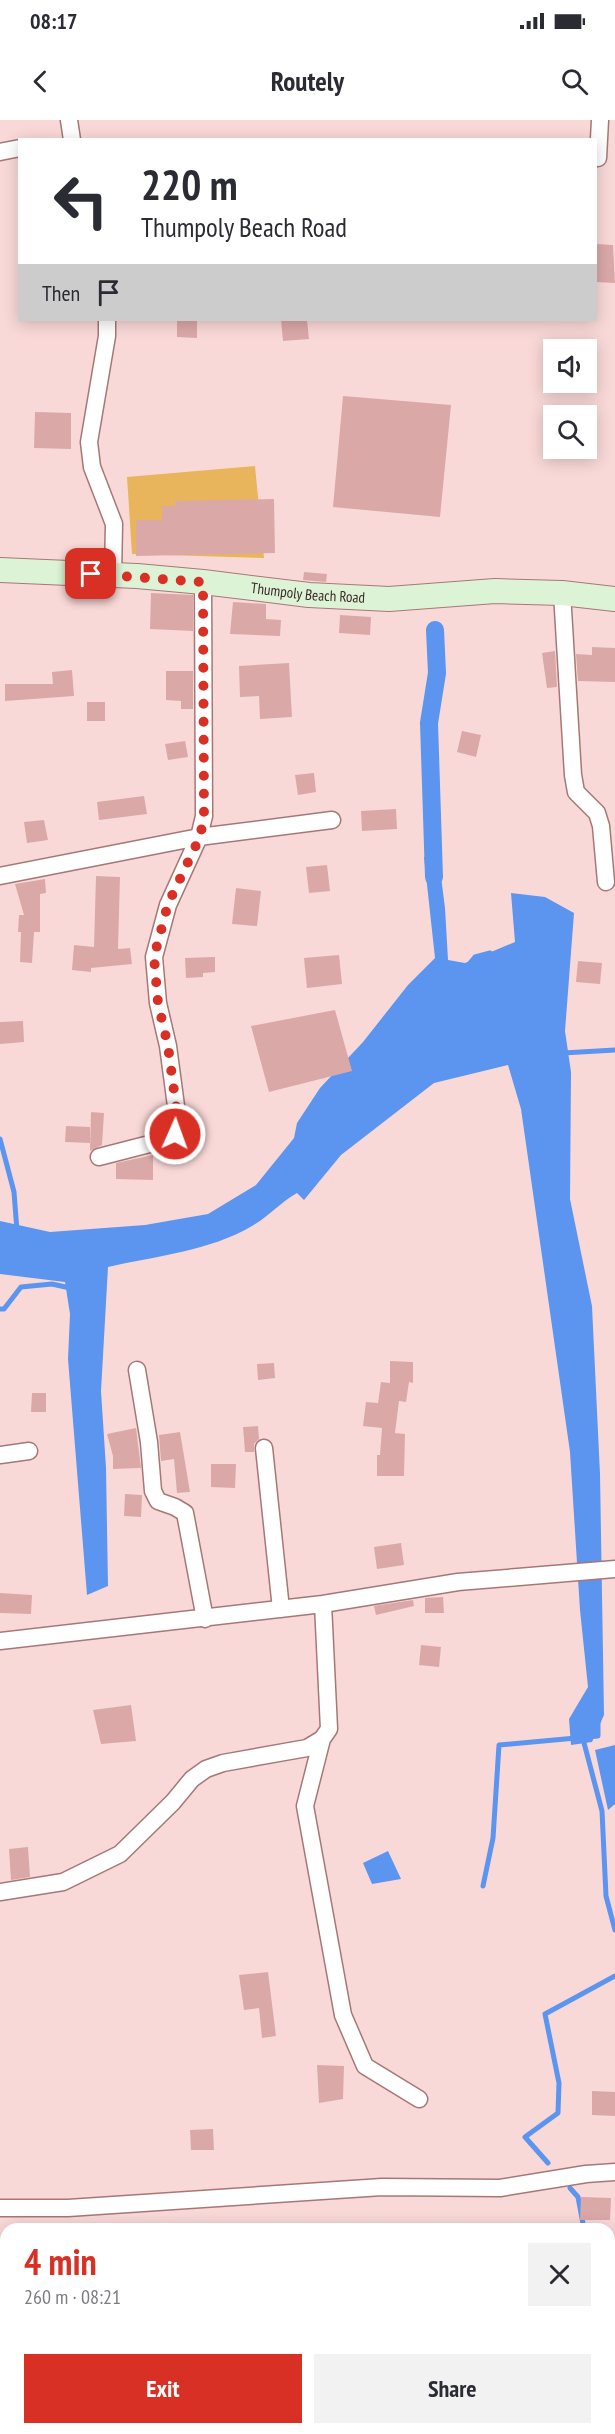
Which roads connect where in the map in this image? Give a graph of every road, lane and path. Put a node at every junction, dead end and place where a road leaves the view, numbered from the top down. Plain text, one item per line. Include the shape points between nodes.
1 (69, 120) edge
2 (600, 120) edge
3 (71, 138) edge
4 (18, 148) edge
5 (0, 152) edge
6 (598, 158) dead end
7 (107, 321) edge
8 (0, 570) edge
9 (113, 575) junction
10 (203, 582) junction
11 (562, 593) junction
12 (615, 599) edge
13 (332, 820) dead end
14 (200, 837) junction
15 (0, 876) edge
16 (606, 882) dead end
17 (99, 1157) dead end
18 (137, 1370) dead end
19 (264, 1448) dead end
20 (28, 1451) dead end
21 (0, 1455) edge
22 (615, 1569) edge
23 (323, 1604) junction
24 (281, 1609) junction
25 (205, 1619) junction
26 (0, 1641) edge
27 (322, 1739) junction
28 (0, 1892) edge
29 (419, 2099) dead end
30 (615, 2172) edge
31 (0, 2208) edge

1 - 3 street
2 - 6 street
4 - 5 street
7 - 9 street via 89,442 92,467 114,524
8 - 9 main road, Thumpoly Beach Road
9 - 10 main road, Thumpoly Beach Road
10 - 11 main road, Thumpoly Beach Road via 309,595 389,599 495,591
10 - 14 street via 206,742
11 - 12 main road, Thumpoly Beach Road
11 - 16 street via 573,775 576,792 597,813
13 - 14 street
14 - 15 street
14 - 17 street via 168,904 154,957 178,1121 175,1134
18 - 25 street via 153,1491 158,1501 185,1513
19 - 24 street
20 - 21 street
22 - 23 street via 458,1582
23 - 24 street
23 - 27 street via 329,1729
24 - 25 street
25 - 26 street
27 - 28 street via 307,1748 206,1769 120,1854 63,1882
27 - 29 street via 305,1806 343,2015 365,2066
30 - 31 street via 500,2188 382,2187 68,2208

